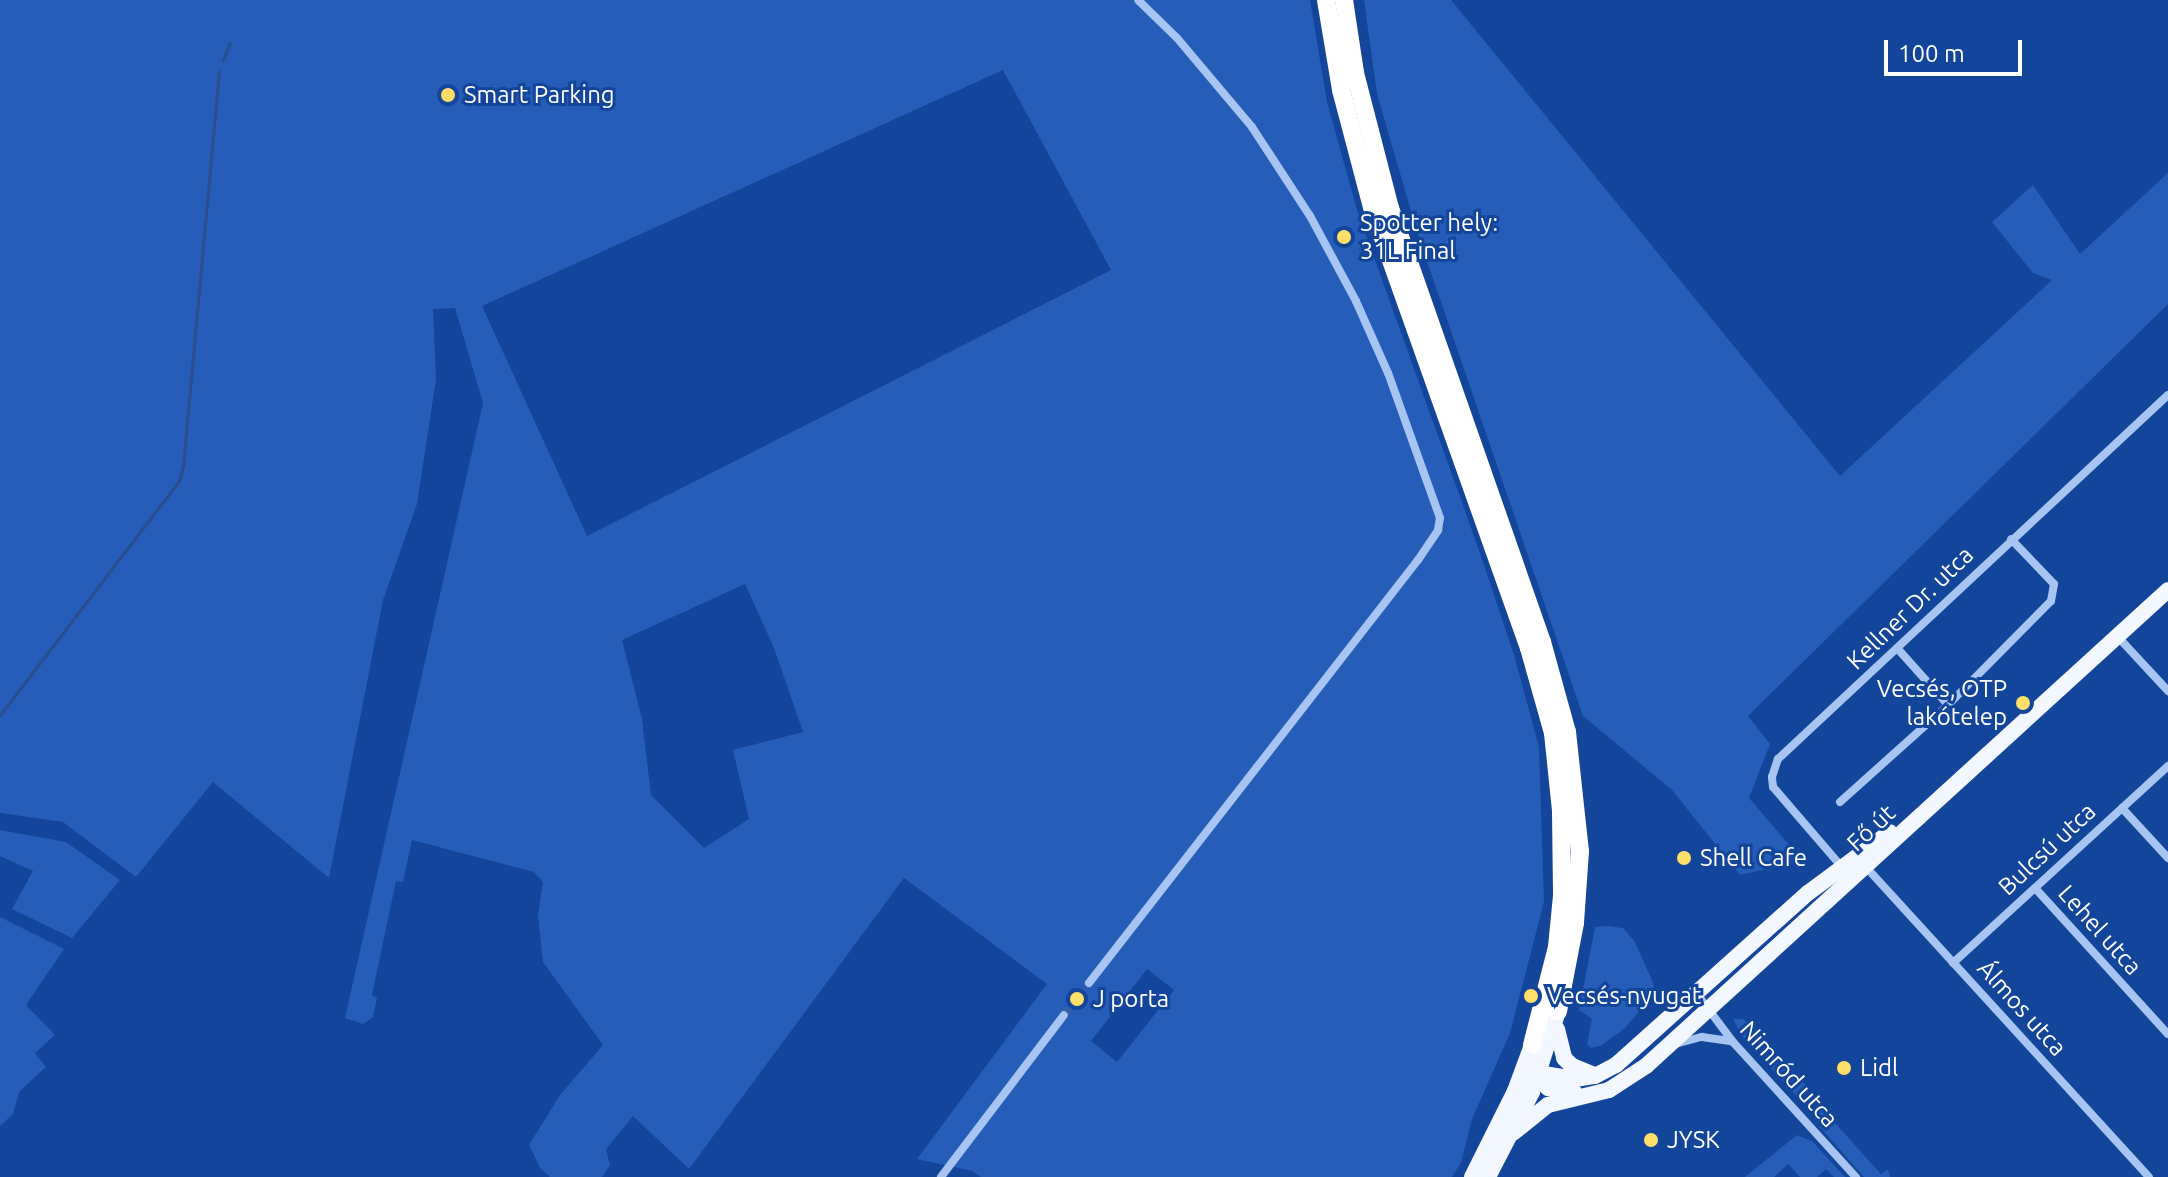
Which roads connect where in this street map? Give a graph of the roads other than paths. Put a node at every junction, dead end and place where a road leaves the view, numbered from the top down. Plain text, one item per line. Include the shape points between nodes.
1 (1138, 0) edge
2 (1326, 0) edge
3 (1347, 0) edge
4 (2164, 398) edge
5 (2168, 410) edge
6 (2011, 539) junction
7 (2168, 590) edge
8 (2117, 636) junction
9 (1897, 648) junction
10 (2168, 691) edge
11 (1948, 705) junction
12 (2168, 766) edge
13 (1946, 791) junction
14 (1840, 802) dead end
15 (2122, 808) junction
16 (2168, 858) edge
17 (1841, 866) junction
18 (1865, 866) junction
19 (2035, 888) junction
20 (1829, 900) junction
21 (1953, 963) junction
22 (1089, 983) tunnel mouth
23 (1697, 994) junction
24 (1558, 1011) junction
25 (1708, 1011) junction
26 (1064, 1015) tunnel mouth
27 (2168, 1034) edge
28 (1733, 1042) junction
29 (1532, 1045) junction
30 (1667, 1047) junction
31 (1536, 1074) junction
32 (1595, 1076) junction
33 (1515, 1091) junction
34 (1601, 1093) junction
35 (1513, 1133) junction
36 (941, 1177) edge
37 (1472, 1177) edge
38 (1488, 1177) edge
39 (1856, 1177) edge
40 (2149, 1177) edge

1 - 22 street via 1252,127 1310,216 1388,373 1440,518 1433,540 1418,560
2 - 29 highway via 1341,90 1372,207 1524,633 1553,733 1562,896 1557,947
3 - 24 highway via 1364,115 1390,208 1542,642 1567,732 1580,851 1575,923
4 - 5 street
4 - 6 street, Kellner Dr. utca
6 - 9 street, Kellner Dr. utca
6 - 11 street via 2054,584 2055,592
7 - 8 main road, Fő út
8 - 10 street
8 - 13 main road, Fő út
9 - 11 street
9 - 17 street, Kellner Dr. utca via 1773,768 1773,787
11 - 14 street
12 - 15 street, Bulcsú utca
13 - 17 main road
13 - 18 main road, Fő út
15 - 16 street
15 - 19 street, Bulcsú utca
17 - 20 main road
17 - 23 main road
18 - 20 main road, Fő út
18 - 21 street, Álmos utca
19 - 21 street, Bulcsú utca
19 - 27 street, Lehel utca
20 - 25 main road, Fő út
21 - 40 street, Álmos utca
23 - 25 street, Nimród utca
23 - 32 main road via 1628,1057
24 - 31 main road
24 - 32 main road via 1558,1044 1564,1058
25 - 28 street, Nimród utca
25 - 30 main road, Fő út
26 - 36 street
28 - 30 street via 1702,1037
28 - 39 street, Nimród utca
29 - 31 main road
29 - 33 main road
30 - 34 main road, Fő út via 1626,1081
31 - 32 main road
31 - 33 main road
31 - 34 main road via 1558,1092
31 - 35 main road
33 - 37 main road
34 - 35 main road via 1548,1105
35 - 38 main road

